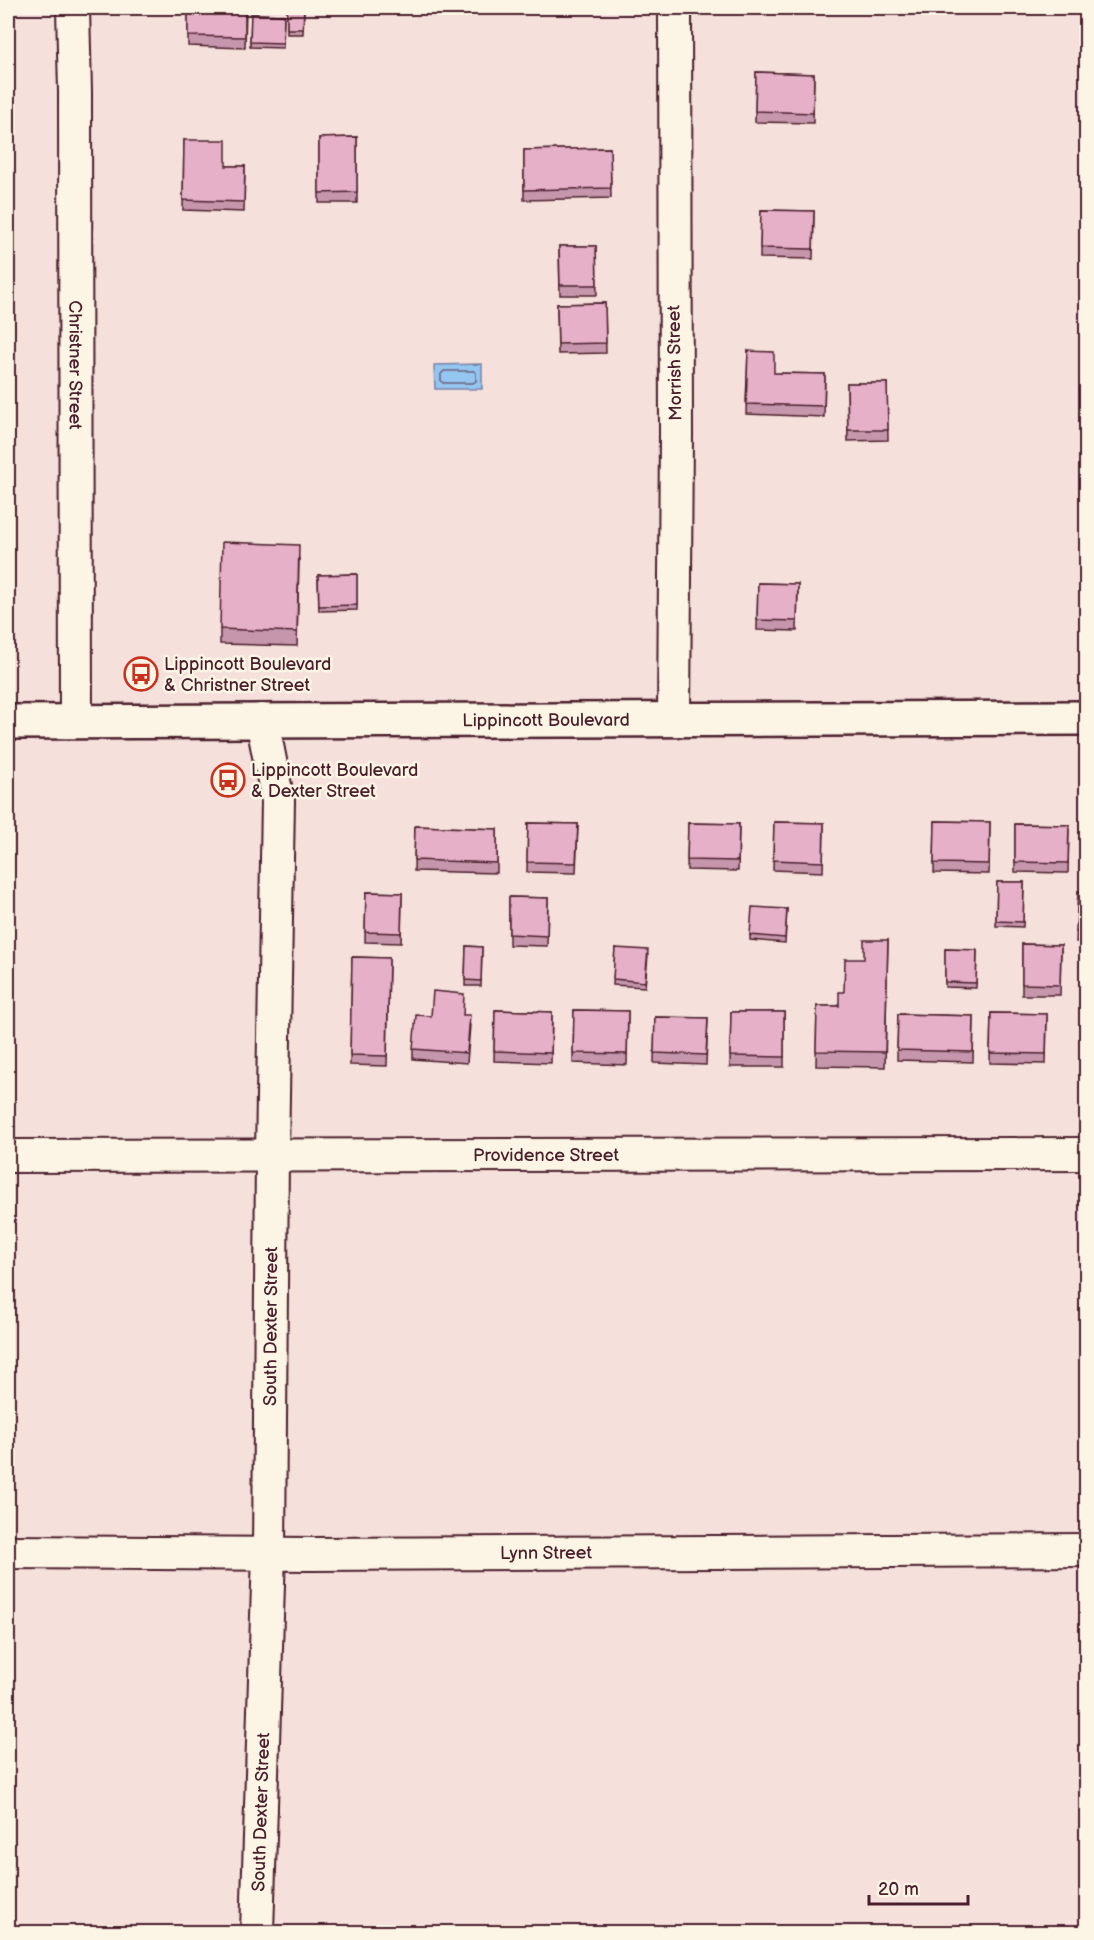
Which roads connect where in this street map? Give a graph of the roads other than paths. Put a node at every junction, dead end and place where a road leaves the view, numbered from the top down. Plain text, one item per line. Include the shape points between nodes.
1 (73, 8) edge
2 (675, 8) edge
3 (1086, 718) edge
4 (674, 719) junction
5 (262, 720) junction
6 (8, 722) edge
7 (76, 722) junction
8 (1086, 1154) edge
9 (272, 1155) junction
10 (8, 1156) edge
11 (1086, 1550) edge
12 (8, 1552) edge
13 (269, 1553) junction
14 (257, 1932) edge

1 - 7 street, Christner Street
2 - 4 street, Morrish Street
3 - 4 street, Lippincott Boulevard
4 - 5 street, Lippincott Boulevard
5 - 7 street, Lippincott Boulevard
5 - 9 street, South Dexter Street via 278,801
6 - 7 street, Lippincott Boulevard
8 - 9 street, Providence Street
9 - 10 street, Providence Street
9 - 13 street, South Dexter Street
11 - 13 street, Lynn Street
12 - 13 street, Lynn Street
13 - 14 street, South Dexter Street

